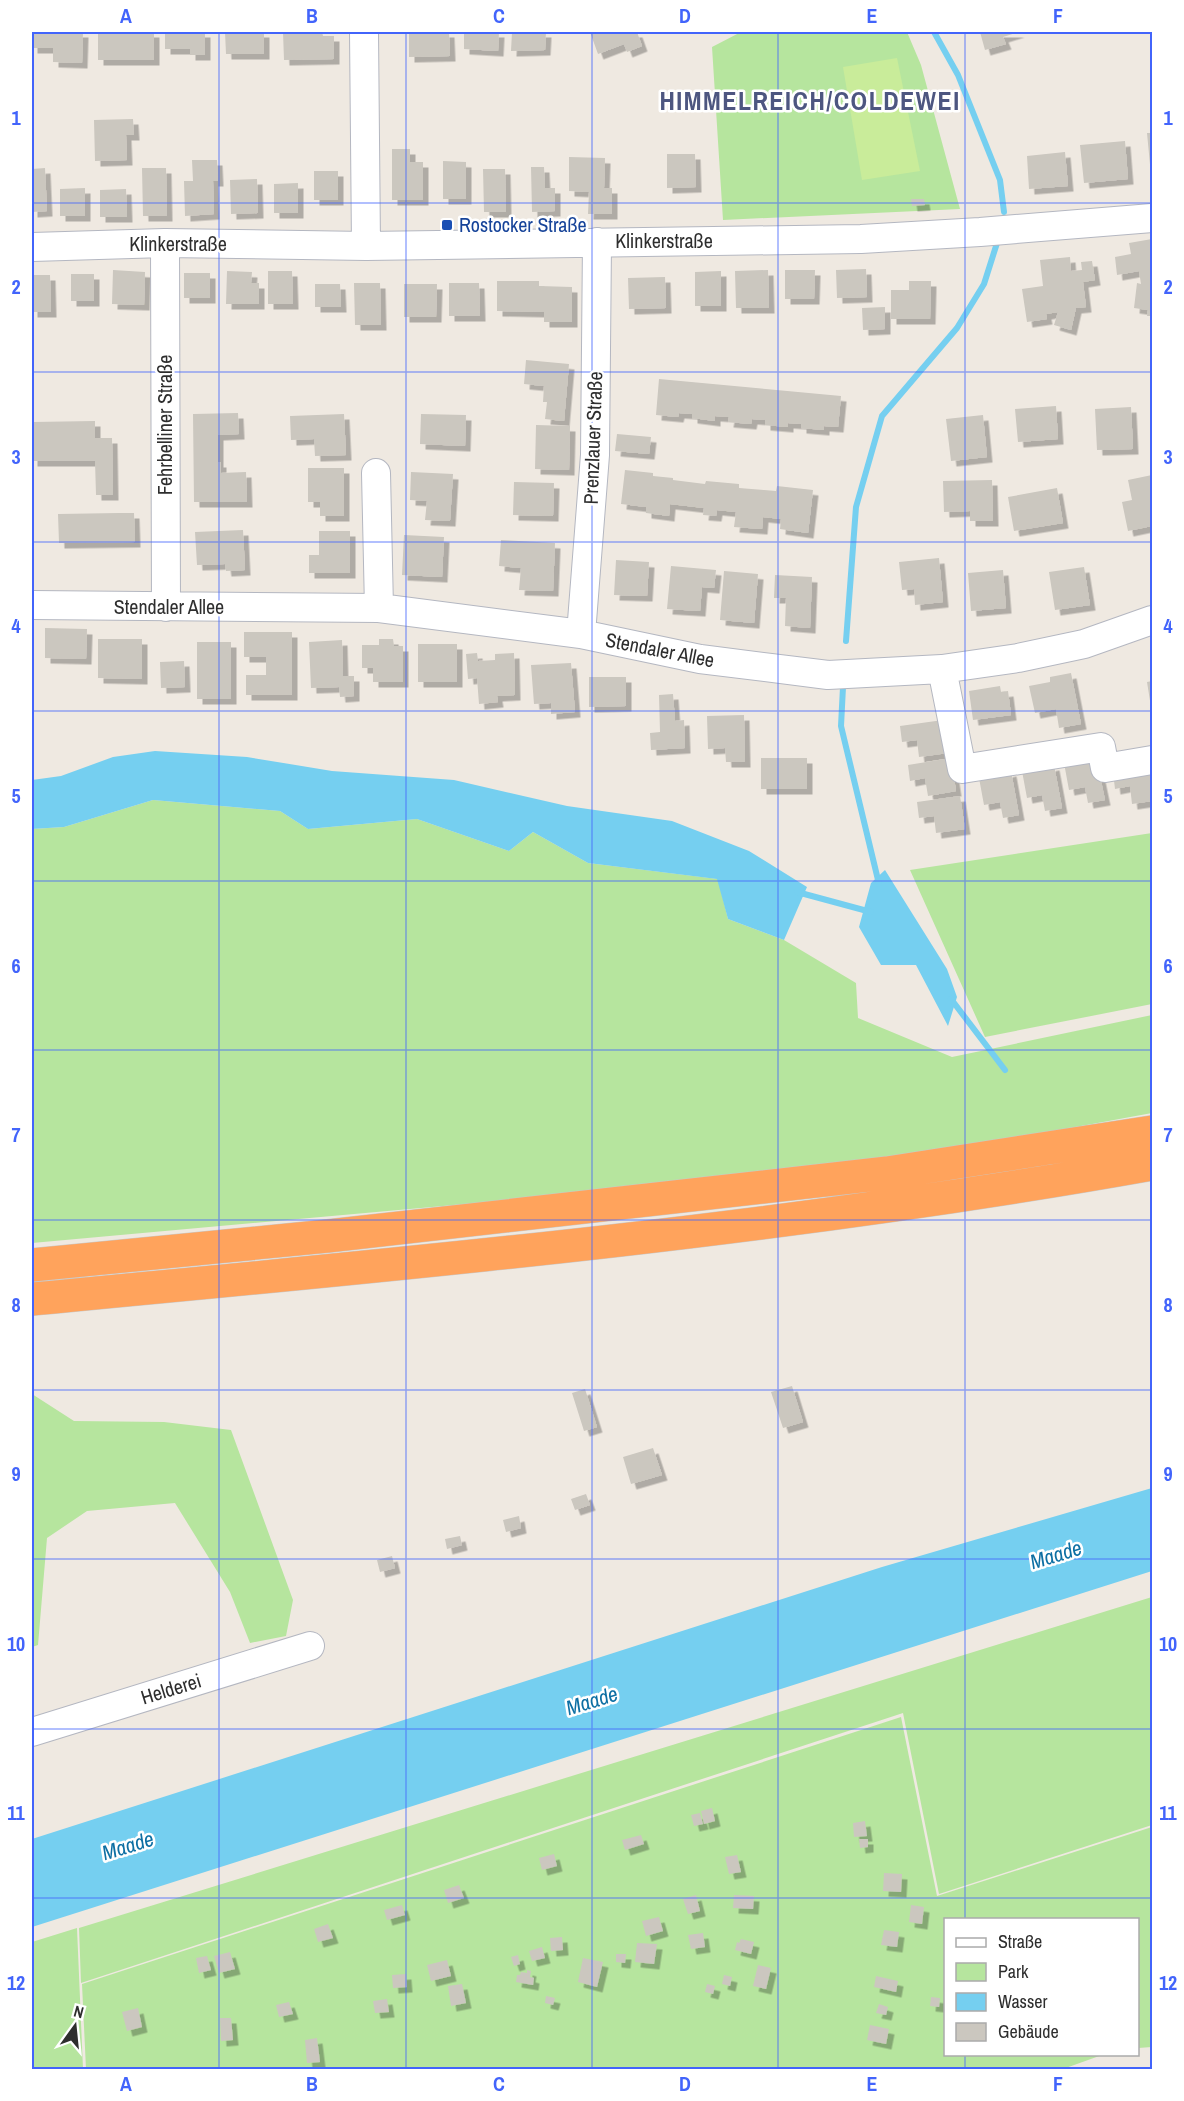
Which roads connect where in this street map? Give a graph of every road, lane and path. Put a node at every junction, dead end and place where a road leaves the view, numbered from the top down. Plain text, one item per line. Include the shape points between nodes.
1 (364, 32) edge
2 (1152, 218) edge
3 (597, 242) junction
4 (165, 243) junction
5 (366, 246) junction
6 (32, 247) edge
7 (376, 473) dead end
8 (32, 605) edge
9 (166, 607) junction
10 (379, 608) junction
11 (1152, 620) edge
12 (582, 634) junction
13 (942, 669) junction
14 (1152, 760) edge
15 (1152, 1132) edge
16 (1152, 1164) edge
17 (32, 1265) edge
18 (32, 1299) edge
19 (310, 1646) dead end
20 (32, 1732) edge

1 - 5 street
2 - 3 street, Klinkerstraße via 861,239
3 - 5 street, Klinkerstraße
3 - 12 street, Prenzlauer Straße via 595,455
4 - 5 street, Klinkerstraße
4 - 6 street, Klinkerstraße
4 - 9 street, Fehrbelliner Straße
7 - 10 street
8 - 9 street, Stendaler Allee
9 - 10 street, Stendaler Allee
10 - 12 street, Stendaler Allee
11 - 13 street, Stendaler Allee via 1084,644
12 - 13 street, Stendaler Allee via 700,659 828,675
13 - 14 street via 962,769 1101,747 1105,768
15 - 17 highway via 887,1173
16 - 18 highway via 896,1205 642,1238
19 - 20 street, Helderei

